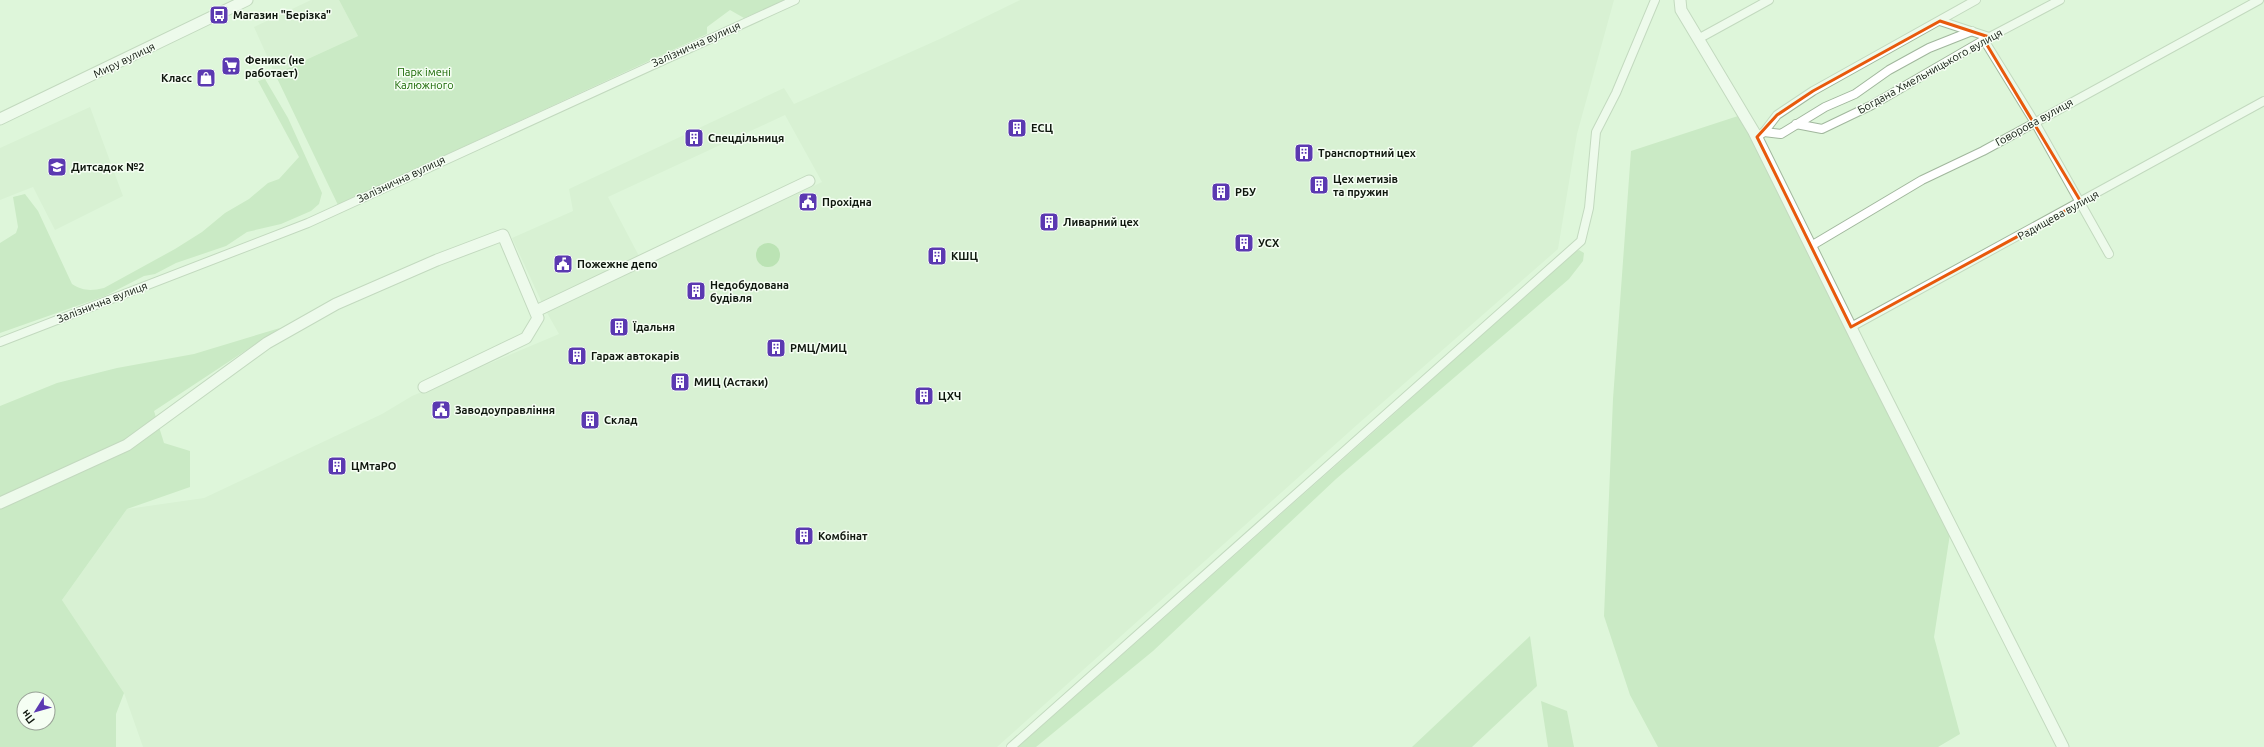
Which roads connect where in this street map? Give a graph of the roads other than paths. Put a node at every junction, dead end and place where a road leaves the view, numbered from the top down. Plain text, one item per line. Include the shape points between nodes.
1 (247, 0) edge
2 (795, 0) edge
3 (1655, 0) edge
4 (1680, 0) edge
5 (1769, 0) edge
6 (1976, 0) edge
7 (2060, 0) edge
8 (2259, 0) edge
9 (234, 3) edge
10 (1940, 21) junction
11 (1972, 31) junction
12 (1987, 38) junction
13 (1698, 39) junction
14 (2264, 101) edge
15 (0, 119) edge
16 (2034, 121) junction
17 (1796, 124) junction
18 (1760, 134) junction
19 (809, 181) dead end
20 (2081, 202) junction
21 (1811, 246) junction
22 (2109, 254) dead end
23 (536, 311) junction
24 (1851, 327) junction
25 (0, 342) edge
26 (424, 387) dead end
27 (0, 504) edge
28 (1011, 747) edge
29 (2063, 747) edge

1 - 9 street, Миру вулиця
2 - 25 street, Залізнична вулиця via 308,223
3 - 28 street via 1616,93 1596,132 1589,208 1581,241
4 - 13 street via 1681,10
5 - 13 street
6 - 10 street
7 - 12 street, Богдана Хмельницького вулиця
8 - 16 street, Говорова вулиця
9 - 15 street, Миру вулиця
10 - 11 street
10 - 18 street via 1813,91 1777,115
11 - 12 street
11 - 17 street via 1929,48 1889,70 1855,94 1825,107
12 - 16 street
12 - 17 street, Богдана Хмельницького вулиця via 1872,105 1822,130
13 - 18 street
14 - 20 street, Радищева вулиця
16 - 20 street
16 - 21 street, Говорова вулиця via 1983,151 1922,180
17 - 18 street via 1780,134
18 - 21 street
19 - 23 street
20 - 22 street
20 - 24 street, Радищева вулиця
21 - 24 street
23 - 26 street via 538,318 526,338
23 - 27 street via 503,235 437,260 336,304 267,343 127,445
24 - 29 street

